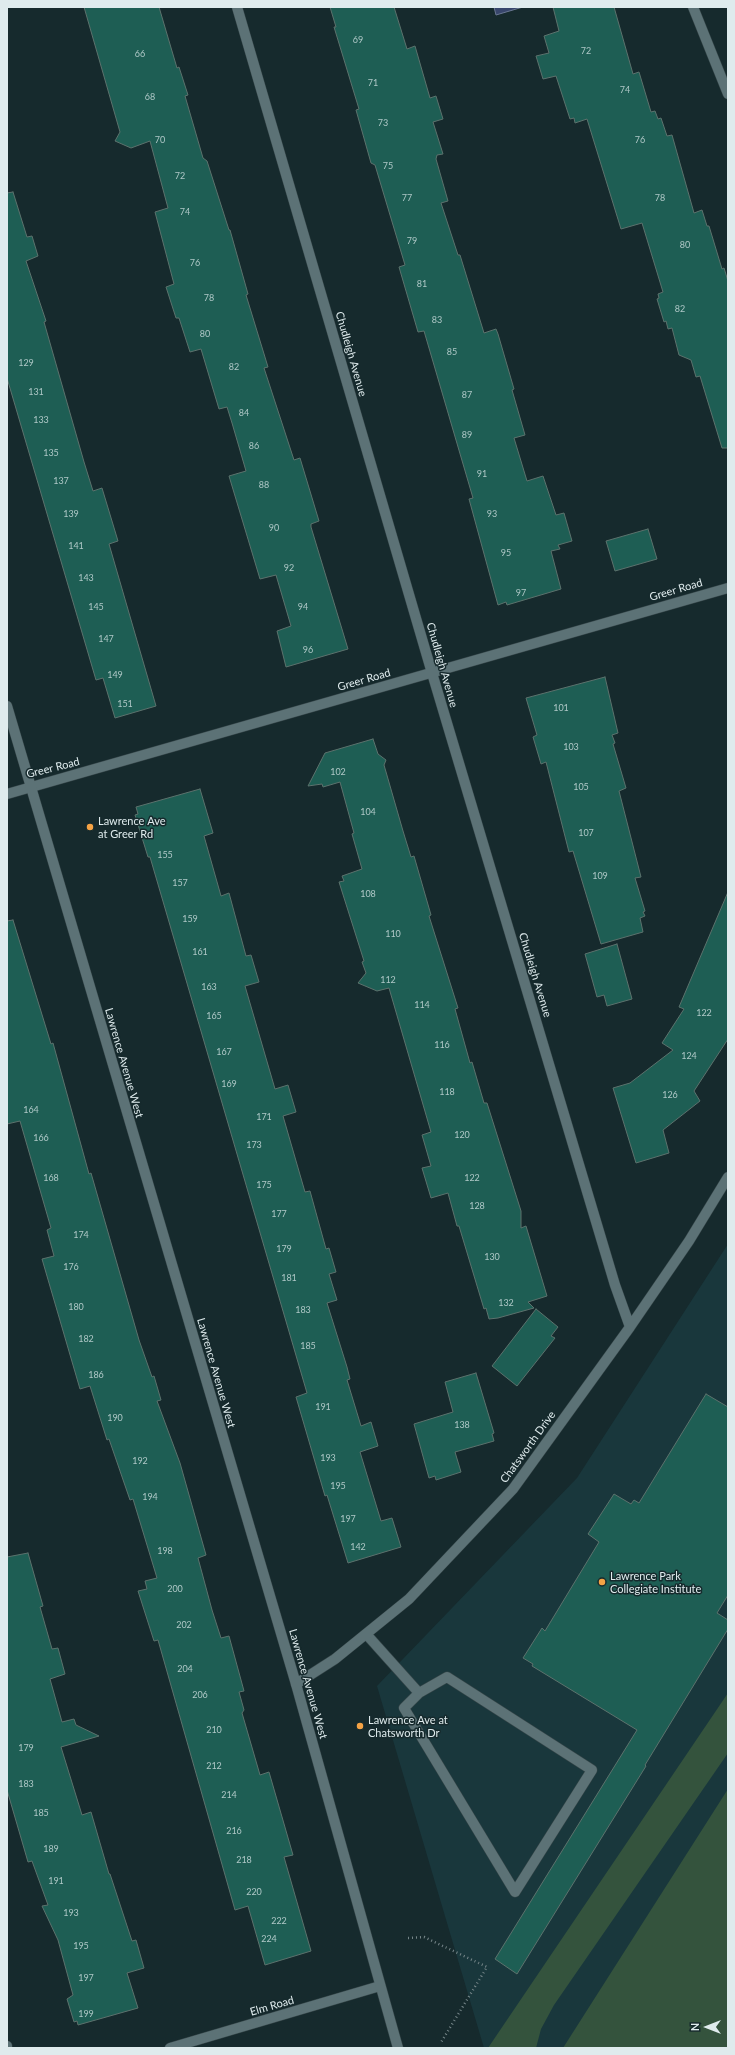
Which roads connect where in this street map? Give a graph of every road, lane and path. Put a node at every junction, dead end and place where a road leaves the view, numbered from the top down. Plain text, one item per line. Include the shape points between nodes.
1 (238, 7) edge
2 (693, 7) edge
3 (728, 94) edge
4 (728, 588) edge
5 (432, 673) junction
6 (7, 706) edge
7 (30, 786) junction
8 (7, 794) edge
9 (728, 1176) edge
10 (630, 1327) junction
11 (367, 1635) junction
12 (296, 1684) junction
13 (419, 1693) junction
14 (408, 1938) dead end
15 (380, 1986) junction
16 (440, 2044) dead end
17 (170, 2048) edge
18 (398, 2048) edge

1 - 5 street, Chudleigh Avenue
2 - 3 street
4 - 5 street, Greer Road
5 - 7 street, Greer Road
5 - 10 street, Chudleigh Avenue via 615,1285
6 - 7 street, Lawrence Avenue West
7 - 8 street, Greer Road
7 - 12 street, Lawrence Avenue West
9 - 10 street, Chatsworth Drive via 689,1240
10 - 11 street, Chatsworth Drive via 513,1488 413,1595
11 - 12 street, Chatsworth Drive
11 - 13 street
12 - 15 street, Lawrence Avenue West
13 - 13 street via 404,1708 515,1892 592,1770 446,1677
14 - 16 path via 424,1938 487,1967
15 - 17 street, Elm Road
15 - 18 street, Lawrence Avenue West

